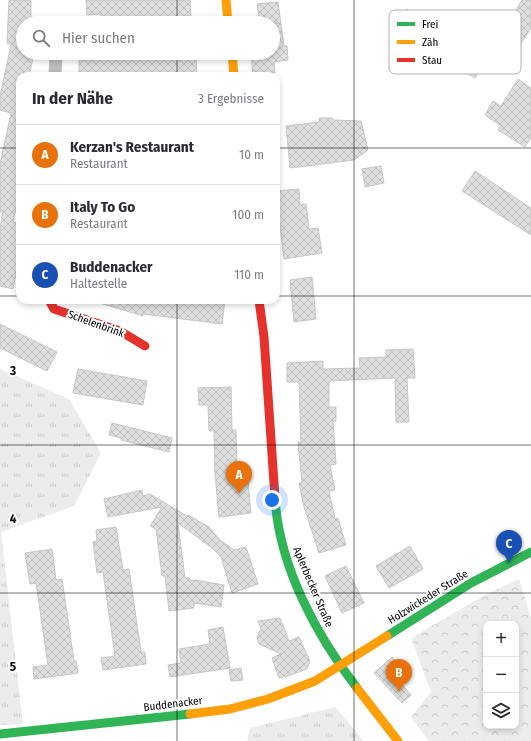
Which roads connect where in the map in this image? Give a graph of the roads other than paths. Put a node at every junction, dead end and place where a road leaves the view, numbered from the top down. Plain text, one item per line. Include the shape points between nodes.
1 (226, 0) edge
2 (227, 16) edge
3 (56, 60) edge
4 (233, 60) edge
5 (55, 72) edge
6 (234, 72) edge
7 (51, 304) edge
8 (260, 304) edge
9 (145, 346) dead end
10 (531, 552) edge
11 (340, 666) junction
12 (0, 734) edge
13 (398, 741) edge

1 - 2 main road
3 - 5 street
4 - 6 main road
7 - 9 main road, Schelenbrink via 54,309 120,331
8 - 11 main road, Aplerbecker Straße via 276,519 288,564 322,638
10 - 11 main road, Holzwickeder Straße via 471,583
11 - 12 main road, Buddenacker via 294,690 230,709
11 - 13 main road, Aplerbecker Straße

